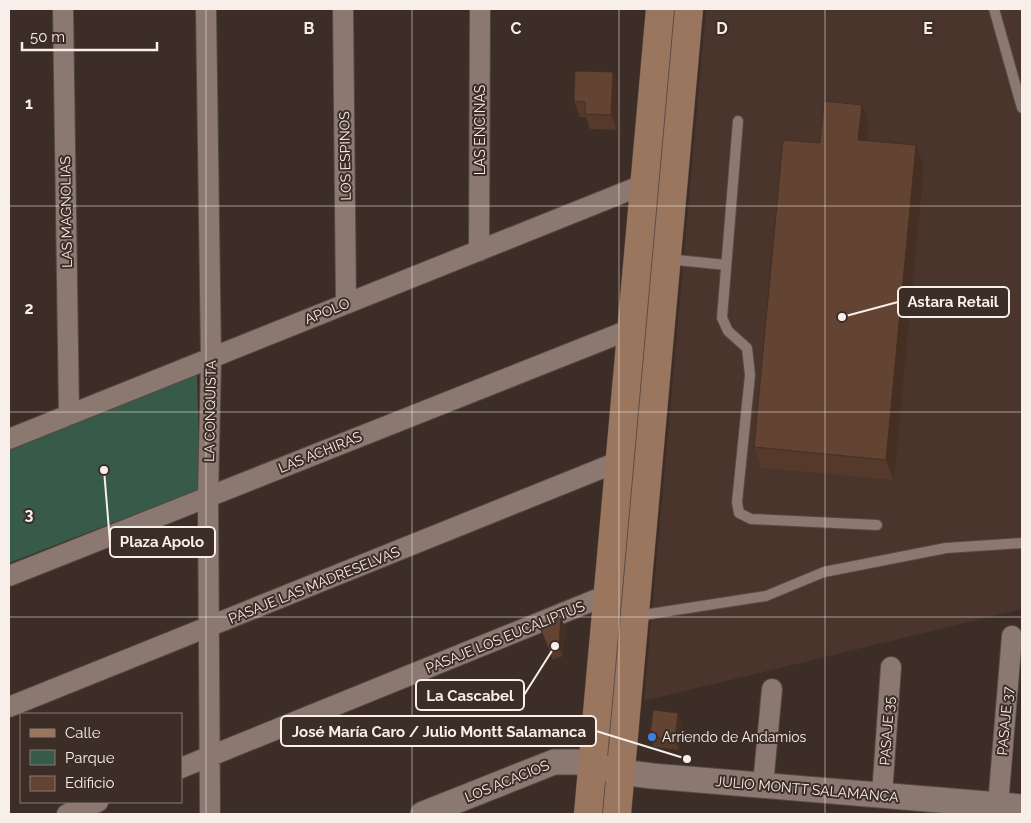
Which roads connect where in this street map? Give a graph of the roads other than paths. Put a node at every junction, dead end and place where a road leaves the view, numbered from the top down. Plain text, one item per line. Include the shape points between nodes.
1 (63, 9) edge
2 (206, 9) edge
3 (343, 9) edge
4 (480, 9) edge
5 (660, 9) edge
6 (689, 9) edge
7 (994, 9) edge
8 (653, 86) junction
9 (681, 87) junction
10 (1022, 108) edge
11 (738, 121) dead end
12 (644, 184) junction
13 (479, 250) junction
14 (667, 259) junction
15 (726, 265) junction
16 (346, 304) junction
17 (631, 329) junction
18 (211, 358) junction
19 (69, 415) junction
20 (9, 439) edge
21 (620, 461) junction
22 (208, 496) junction
23 (877, 525) dead end
24 (1022, 543) edge
25 (9, 576) edge
26 (607, 595) junction
27 (635, 617) junction
28 (209, 627) junction
29 (1012, 636) dead end
30 (892, 667) dead end
31 (772, 689) dead end
32 (9, 707) edge
33 (210, 757) junction
34 (592, 765) junction
35 (182, 768) edge
36 (621, 772) junction
37 (764, 776) junction
38 (896, 802) edge
39 (95, 803) edge
40 (1014, 808) edge
41 (67, 814) edge
42 (210, 814) edge
43 (423, 814) edge
44 (588, 814) edge
45 (617, 814) edge

1 - 19 street, LAS MAGNOLIAS
2 - 18 street, LA CONQUISTA
3 - 16 street, LOS ESPINOS
4 - 13 street, LAS ENCINAS
5 - 8 main road
6 - 9 main road
7 - 10 lane
8 - 9 main road
8 - 12 main road
9 - 14 main road
11 - 15 lane
12 - 13 street, APOLO
12 - 17 main road
13 - 16 street, APOLO
14 - 15 lane
14 - 27 main road
15 - 23 lane via 722,318 728,331 747,348 750,360 737,502 740,513 751,519
16 - 18 street, APOLO
17 - 21 main road
17 - 22 street, LAS ACHIRAS
18 - 19 street, APOLO
18 - 22 street, LA CONQUISTA
19 - 20 street, APOLO
21 - 26 main road
21 - 28 street, PASAJE LAS MADRESELVAS
22 - 25 street, LAS ACHIRAS
22 - 28 street, LA CONQUISTA
24 - 27 lane via 946,548 824,572 766,596
26 - 33 street, PASAJE LOS EUCALIPTUS
26 - 34 main road
27 - 36 main road
28 - 32 street, PASAJE LAS MADRESELVAS
28 - 33 street, LA CONQUISTA
29 - 40 street, PASAJE 37
30 - 38 street, PASAJE 35
31 - 37 street
33 - 35 street, PASAJE LOS EUCALIPTUS
33 - 42 street, LA CONQUISTA
34 - 36 street, JULIO MONTT SALAMANCA
34 - 43 street, LOS ACACIOS via 554,762
34 - 44 main road
36 - 37 street, JULIO MONTT SALAMANCA
36 - 45 main road
37 - 38 street, JULIO MONTT SALAMANCA
38 - 40 street, JULIO MONTT SALAMANCA
39 - 41 street

